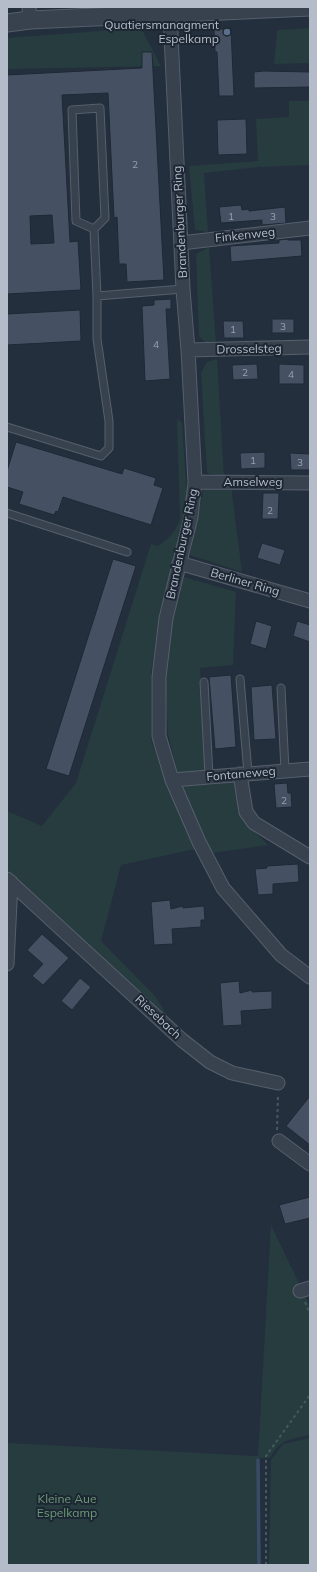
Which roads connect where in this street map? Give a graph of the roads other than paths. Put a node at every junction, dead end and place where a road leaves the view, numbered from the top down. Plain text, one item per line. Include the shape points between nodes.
1 (310, 7) edge
2 (247, 8) edge
3 (30, 13) edge
4 (170, 14) junction
5 (7, 23) edge
6 (310, 228) edge
7 (94, 229) junction
8 (181, 243) junction
9 (183, 289) junction
10 (97, 296) junction
11 (310, 347) edge
12 (188, 350) junction
13 (7, 427) edge
14 (195, 482) junction
15 (310, 483) edge
16 (7, 513) edge
17 (127, 552) dead end
18 (179, 563) junction
19 (310, 600) edge
20 (240, 679) dead end
21 (204, 682) dead end
22 (281, 688) dead end
23 (310, 769) edge
24 (285, 770) junction
25 (244, 773) junction
26 (209, 776) junction
27 (172, 780) junction
28 (310, 857) edge
29 (9, 880) edge
30 (7, 964) edge
31 (310, 976) edge
32 (278, 1083) road end
33 (279, 1141) road end
34 (310, 1164) edge

1 - 2 street
2 - 4 street
3 - 4 street
3 - 5 street
4 - 8 street, Brandenburger Ring
6 - 8 street, Finkenweg
7 - 7 lane via 105,218 100,108 72,110 76,221
7 - 10 lane
8 - 9 street, Brandenburger Ring
9 - 10 lane
9 - 12 street, Brandenburger Ring
10 - 13 lane via 97,339 109,421 109,448 100,456
11 - 12 street, Drosselsteg
12 - 14 street, Brandenburger Ring
14 - 15 street, Amselweg
14 - 18 street, Brandenburger Ring via 191,517
16 - 17 lane
18 - 19 street, Berliner Ring
18 - 27 street, Brandenburger Ring via 166,618 160,676 159,736
20 - 25 lane
21 - 26 lane
22 - 24 lane
23 - 24 street, Fontaneweg
24 - 25 street, Fontaneweg
25 - 26 street, Fontaneweg
25 - 28 street via 246,812 254,823
26 - 27 street, Fontaneweg
27 - 31 street, Brandenburger Ring via 199,842 224,888 281,955
29 - 30 street, Riesebach
29 - 32 street, Riesebach via 182,1040 210,1062 232,1073
33 - 34 street

